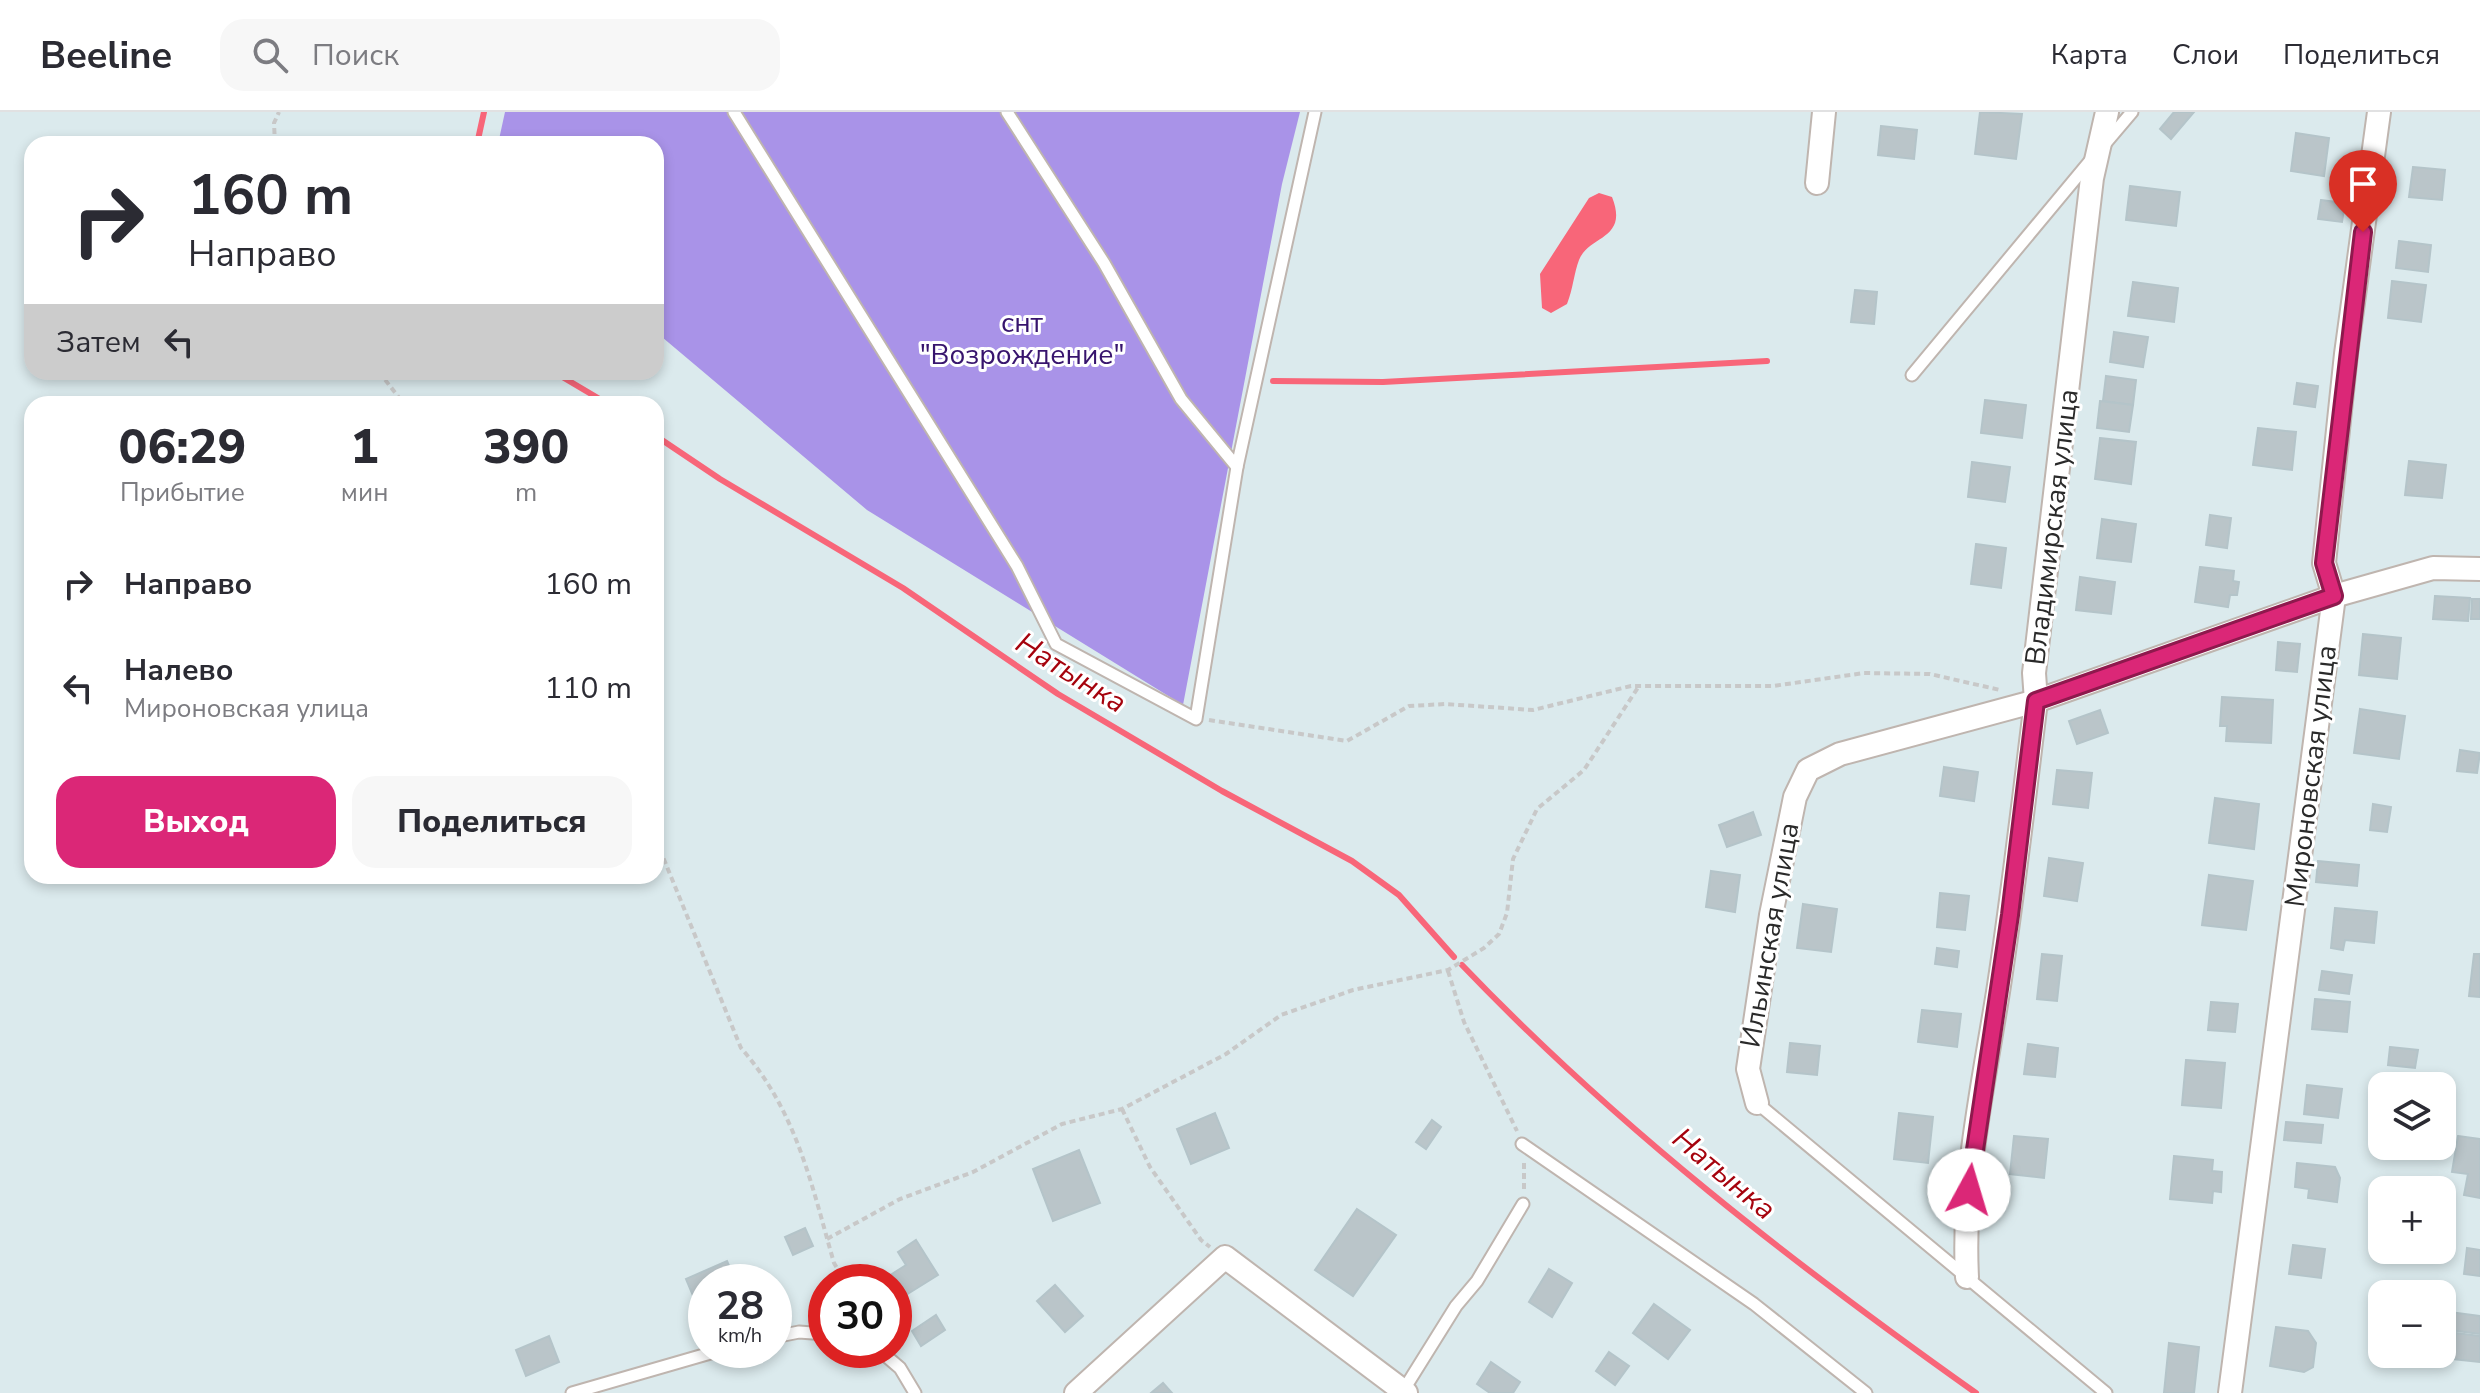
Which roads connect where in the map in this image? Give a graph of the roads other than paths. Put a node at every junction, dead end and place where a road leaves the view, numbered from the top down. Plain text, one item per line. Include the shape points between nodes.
1 (734, 112) edge
2 (1007, 112) edge
3 (1315, 112) edge
4 (1824, 112) edge
5 (2107, 112) edge
6 (2132, 112) edge
7 (2379, 112) edge
8 (2102, 148) junction
9 (1817, 183) dead end
10 (1912, 375) dead end
11 (1237, 467) junction
12 (2480, 569) edge
13 (2334, 596) junction
14 (2036, 701) junction
15 (1757, 1103) joint
16 (1522, 1144) road end
17 (1523, 1204) road end
18 (1967, 1277) junction
19 (688, 1360) edge
20 (900, 1368) edge
21 (1404, 1392) edge
22 (572, 1393) edge
23 (915, 1393) edge
24 (1076, 1393) edge
25 (1866, 1393) edge
26 (2106, 1393) edge
27 (2230, 1393) edge

1 - 11 lane via 1017,566 1056,644 1196,719
2 - 11 lane via 1104,263 1181,399
3 - 11 lane
4 - 9 street
5 - 8 street, Владимирская улица
6 - 8 lane
7 - 13 street, Мироновская улица via 2324,563
8 - 10 lane
8 - 14 street, Владимирская улица via 2092,178 2034,673
12 - 13 street via 2433,568
13 - 14 street
13 - 27 street, Мироновская улица
14 - 15 street, Ильинская улица via 1840,754 1808,770 1795,797 1768,930 1748,1069
14 - 18 street, Владимирская улица via 2010,915 1971,1164
15 - 18 lane
16 - 25 lane via 1754,1304
17 - 21 lane
18 - 26 lane
19 - 22 lane
20 - 23 lane
21 - 24 street via 1225,1257

